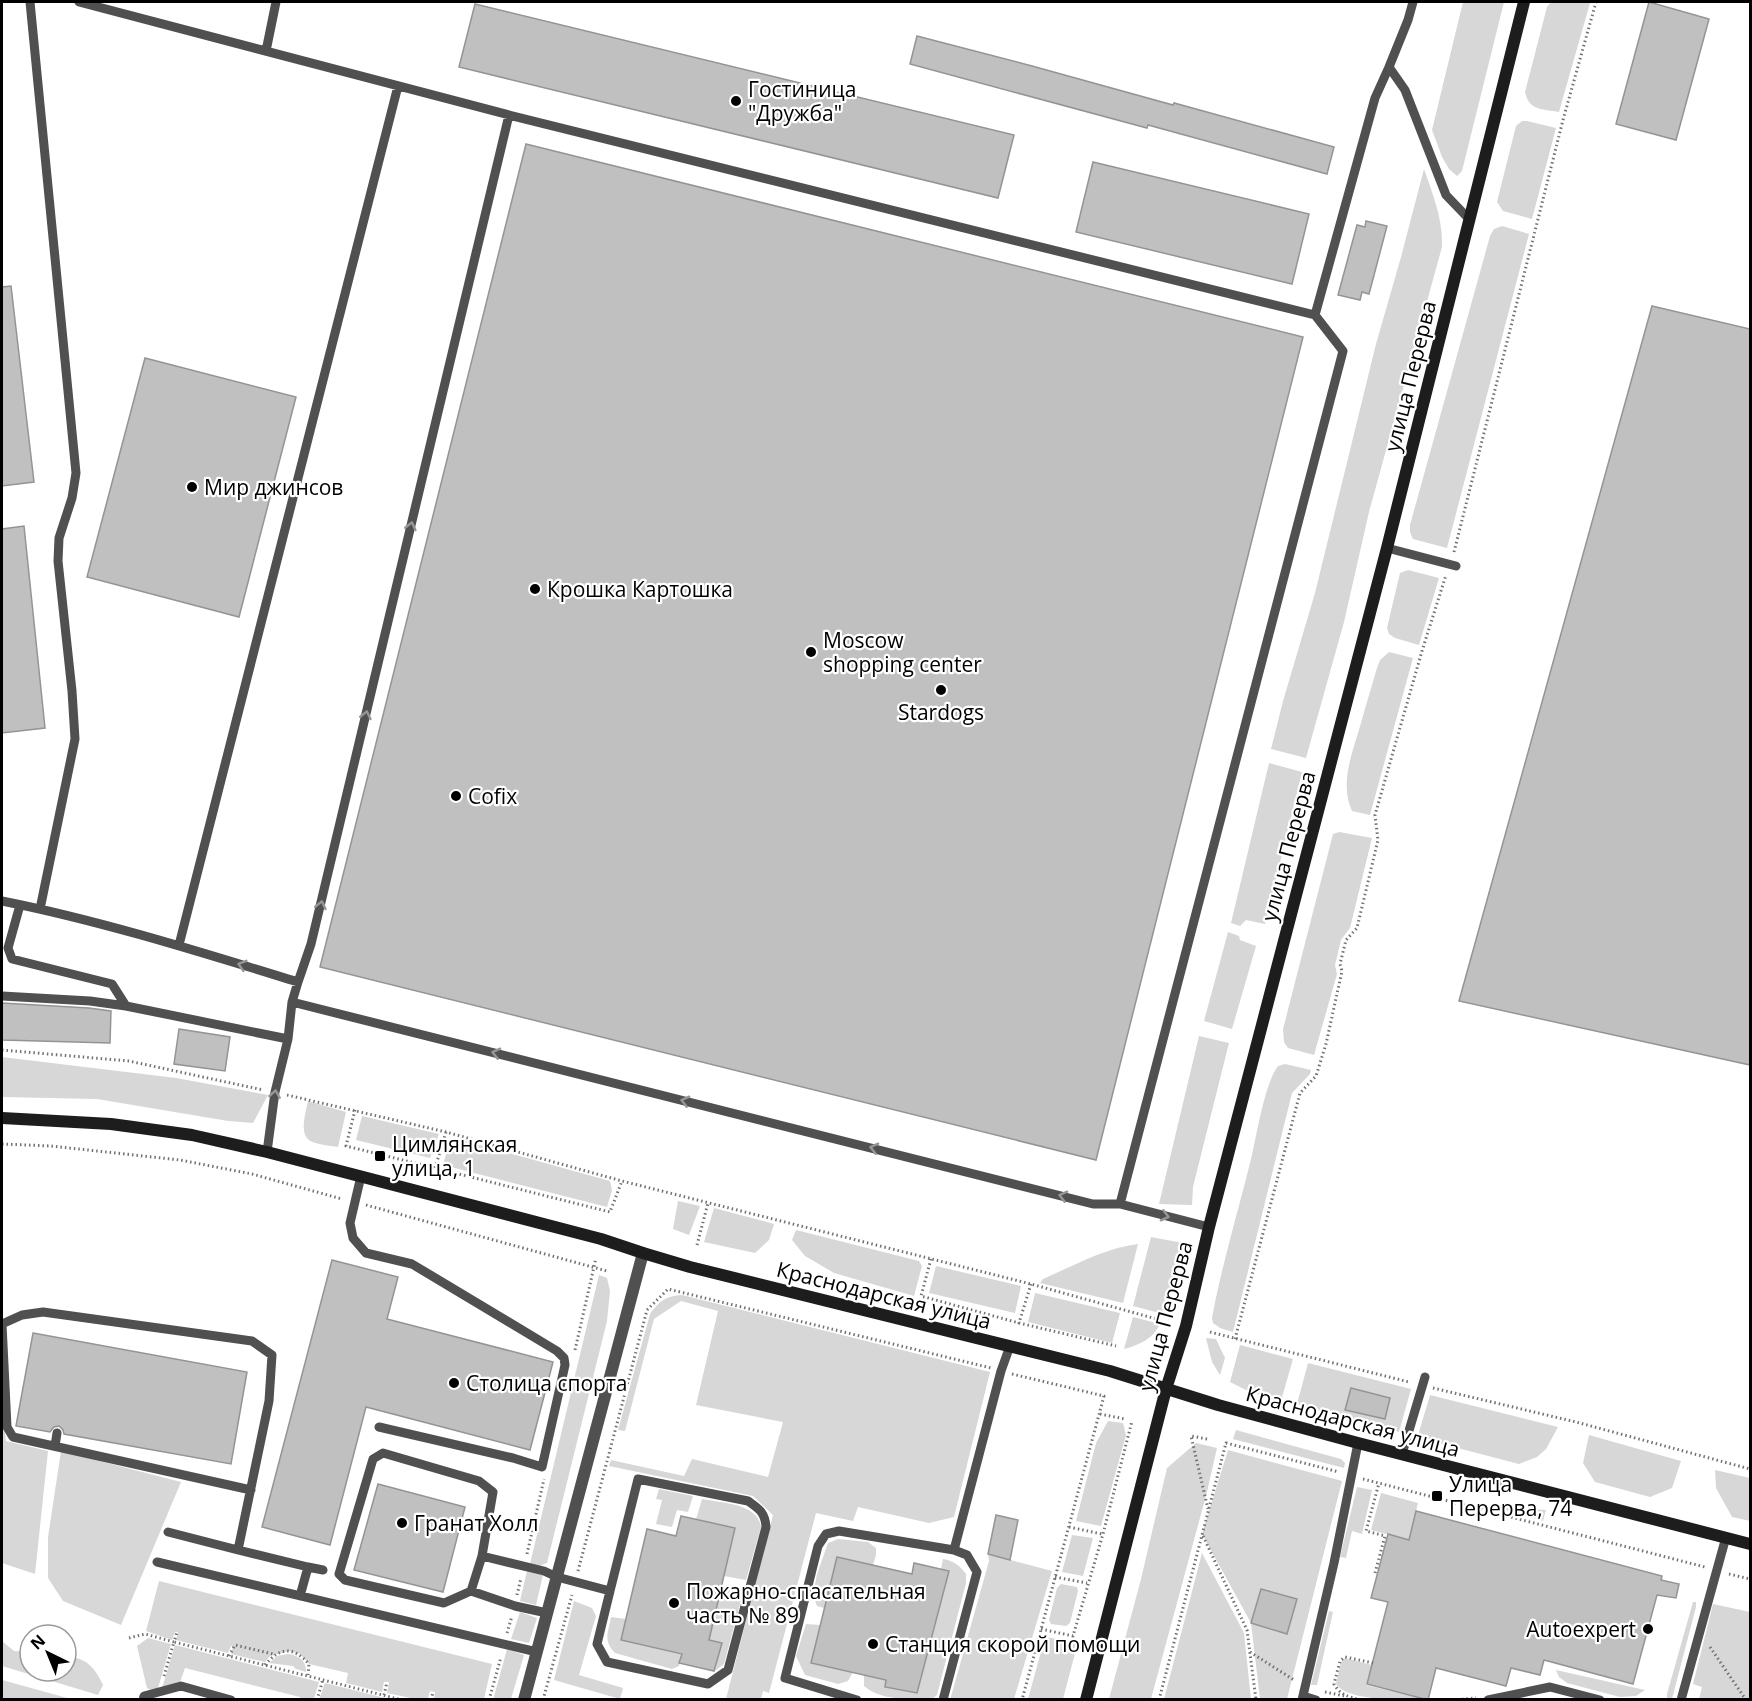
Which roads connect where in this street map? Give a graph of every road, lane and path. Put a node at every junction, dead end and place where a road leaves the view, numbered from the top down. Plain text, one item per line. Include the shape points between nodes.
1 (30, 2) edge
2 (79, 2) edge
3 (276, 2) edge
4 (1413, 2) edge
5 (1524, 2) edge
6 (1596, 2) edge
7 (266, 51) junction
8 (1389, 67) junction
9 (399, 86) junction
10 (509, 115) junction
11 (1469, 219) junction
12 (1315, 315) junction
13 (1387, 548) junction
14 (1453, 565) junction
15 (2, 901) edge
16 (20, 905) junction
17 (40, 909) junction
18 (179, 945) junction
19 (298, 982) junction
20 (2, 996) edge
21 (292, 1002) junction
22 (126, 1006) junction
23 (288, 1039) junction
24 (2, 1050) edge
25 (275, 1092) junction
26 (355, 1110) junction
27 (2, 1118) edge
28 (446, 1132) junction
29 (2, 1144) edge
30 (267, 1152) junction
31 (435, 1168) junction
32 (361, 1176) junction
33 (622, 1181) junction
34 (355, 1202) junction
35 (708, 1203) junction
36 (1120, 1204) junction
37 (1209, 1227) junction
38 (697, 1245) dead end
39 (643, 1254) junction
40 (596, 1258) dead end
41 (931, 1259) junction
42 (594, 1268) junction
43 (607, 1271) dead end
44 (1031, 1284) junction
45 (1161, 1320) dead end
46 (1019, 1323) junction
47 (2, 1324) edge
48 (1210, 1332) dead end
49 (1235, 1340) junction
50 (1010, 1346) junction
51 (1116, 1346) dead end
52 (573, 1358) dead end
53 (1000, 1371) junction
54 (1424, 1381) junction
55 (1166, 1389) junction
56 (1100, 1414) junction
57 (1125, 1419) dead end
58 (1132, 1421) dead end
59 (379, 1427) dead end
60 (57, 1433) dead end
61 (1207, 1439) dead end
62 (1358, 1443) junction
63 (55, 1446) junction
64 (1402, 1454) junction
65 (1750, 1469) edge
66 (546, 1473) dead end
67 (1346, 1474) dead end
68 (1357, 1477) dead end
69 (1379, 1483) junction
70 (251, 1490) junction
71 (1209, 1510) junction
72 (1069, 1527) junction
73 (168, 1532) dead end
74 (1103, 1534) junction
75 (1202, 1534) junction
76 (1726, 1537) junction
77 (1750, 1544) edge
78 (238, 1550) junction
79 (954, 1550) junction
80 (482, 1556) junction
81 (157, 1562) dead end
82 (308, 1567) junction
83 (524, 1567) junction
84 (322, 1570) dead end
85 (1717, 1570) junction
86 (1375, 1573) dead end
87 (557, 1577) junction
88 (1055, 1577) junction
89 (1750, 1579) edge
90 (575, 1582) junction
91 (1088, 1583) junction
92 (471, 1591) junction
93 (610, 1591) junction
94 (300, 1596) junction
95 (515, 1606) junction
96 (547, 1613) junction
97 (1041, 1629) junction
98 (177, 1632) dead end
99 (1700, 1632) junction
100 (129, 1638) dead end
101 (174, 1642) junction
102 (504, 1644) junction
103 (537, 1652) junction
104 (274, 1655) junction
105 (229, 1656) junction
106 (1373, 1663) dead end
107 (265, 1665) junction
108 (308, 1675) junction
109 (323, 1679) junction
110 (387, 1682) dead end
111 (159, 1692) junction
112 (433, 1692) dead end
113 (384, 1695) junction
114 (1303, 1698) edge
115 (143, 1700) edge
116 (231, 1700) edge
117 (316, 1700) edge
118 (402, 1700) edge
119 (431, 1700) edge
120 (489, 1700) edge
121 (524, 1700) edge
122 (543, 1700) edge
123 (857, 1700) edge
124 (943, 1700) edge
125 (1022, 1700) edge
126 (1086, 1700) edge
127 (1159, 1700) edge
128 (1256, 1700) edge
129 (1316, 1700) edge
130 (1361, 1700) edge
131 (1488, 1700) edge
132 (1600, 1700) edge
133 (1681, 1700) edge
134 (1746, 1700) edge

1 - 17 lane via 76,473 59,538 58,561 75,739
2 - 7 lane
3 - 7 lane
4 - 8 lane
5 - 11 street, улица Перерва
6 - 14 path
7 - 9 lane
8 - 11 lane via 1405,90 1446,195
8 - 12 lane via 1375,98
9 - 10 lane
9 - 18 lane
10 - 12 lane
19 -> 10 lane via 311,944
11 - 13 street, улица Перерва
12 - 36 lane via 1343,351
13 - 14 lane
13 - 37 street, улица Перерва
14 - 49 path via 1422,651 1375,815 1378,840 1357,928 1346,940 1326,1044 1316,1076 1300,1093
15 - 16 lane
16 - 17 lane
16 - 22 lane via 9,948 12,959 112,984
17 - 18 lane
19 -> 18 lane
19 - 21 lane
20 - 22 lane
21 - 23 lane
36 -> 21 lane via 1093,1204
22 - 23 lane
23 - 25 lane
24 - 25 path via 129,1061
25 - 26 path
30 -> 25 lane
26 - 28 path
26 - 31 path via 346,1146
27 - 30 street, Краснодарская улица via 111,1124 192,1135
28 - 31 path
28 - 33 path
29 - 34 path via 180,1160 252,1174
30 - 32 street, Краснодарская улица
31 - 33 path via 610,1212
32 - 34 lane
32 - 39 street, Краснодарская улица via 601,1239
33 - 35 path
34 - 42 path
34 - 59 lane via 350,1223 352,1238 366,1253 412,1264 557,1351 565,1365 542,1467
35 - 38 path
35 - 41 path
36 -> 37 lane
37 - 55 street, улица Перерва via 1186,1326
39 - 50 street, Краснодарская улица
39 - 87 street
40 - 42 path
41 - 44 path
41 - 46 path via 921,1296
42 - 43 path
42 - 52 path
44 - 45 path
44 - 46 path
46 - 51 path
47 - 63 lane via 7,1427 13,1437
47 - 70 lane via 43,1311 252,1341 272,1355 272,1368
48 - 49 path
49 - 54 path
50 - 53 lane
50 - 55 street, Краснодарская улица
53 - 56 path via 1104,1396
53 - 79 lane
53 - 90 path via 668,1289 647,1310
54 - 64 lane
54 - 65 path
55 - 62 street, Краснодарская улица
55 - 126 street, улица Перерва
56 - 57 path
56 - 72 path
58 - 74 path
60 - 63 lane
61 - 71 path via 1191,1436
62 - 64 street, Краснодарская улица
62 - 114 lane
63 - 70 lane
64 - 76 street, Краснодарская улица
66 - 83 path
67 - 71 path via 1226,1443
68 - 69 path
69 - 85 path
69 - 86 path via 1366,1532 1385,1536
70 - 78 lane
71 - 75 path
72 - 74 path
72 - 88 path
73 - 78 lane
74 - 91 path
75 - 127 path
75 - 128 path via 1247,1630
76 - 77 street, Краснодарская улица
76 - 85 lane
78 - 82 lane
79 - 123 lane via 839,1531 826,1534 818,1546 785,1678
79 - 124 lane via 967,1555 977,1572
80 - 83 lane
80 - 92 lane
80 - 92 lane via 493,1492 479,1481 383,1453 373,1460 339,1574 345,1580 444,1603
81 - 94 lane
82 - 84 lane
82 - 94 lane
83 - 87 lane
83 - 95 path
85 - 89 path
85 - 99 lane
87 - 90 lane
87 - 96 street
88 - 91 path
88 - 97 path
90 - 93 lane
90 - 122 path
91 - 97 path via 1073,1636
92 - 95 lane
93 - 93 lane via 597,1644 606,1662 708,1684 728,1670 766,1527 765,1518 748,1502 638,1479
94 - 102 lane
95 - 96 lane
95 - 102 path
96 - 103 street
97 - 125 path
98 - 101 path
99 - 133 lane
99 - 134 path
100 - 101 path via 145,1634
101 - 105 path
101 - 111 path
102 - 103 lane
102 - 120 path
103 - 121 street
104 - 105 path via 235,1645
104 - 107 path
104 - 108 path via 289,1651 300,1654 309,1665
105 - 107 path
106 - 130 path via 1345,1657 1340,1661 1334,1684 1337,1691
107 - 108 path
108 - 109 path
109 - 113 path
109 - 117 path
110 - 113 path
111 - 115 lane via 144,1696
111 - 116 lane via 181,1686
112 - 119 path
113 - 118 path
114 - 129 lane
131 - 132 lane via 1550,1687

